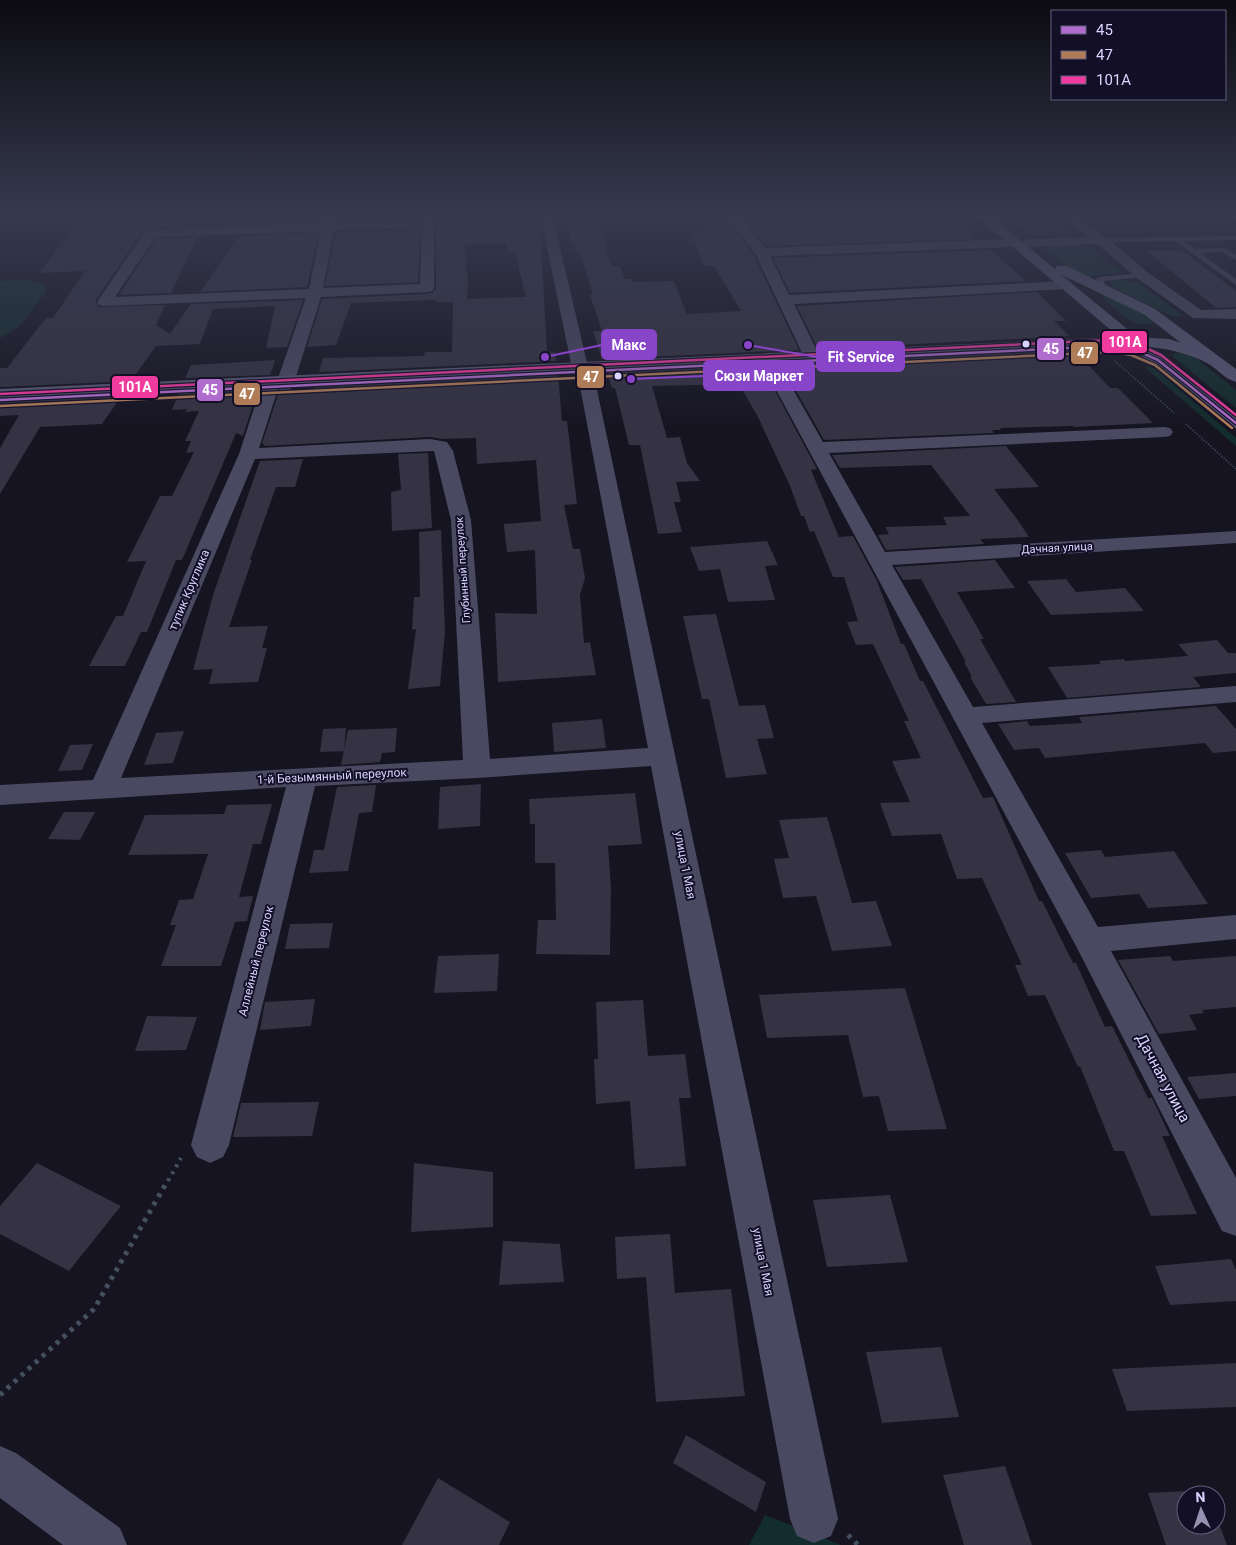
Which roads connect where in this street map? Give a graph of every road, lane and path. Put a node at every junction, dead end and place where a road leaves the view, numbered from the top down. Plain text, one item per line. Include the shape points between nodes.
1 (115, 285) edge
2 (317, 285) edge
3 (427, 285) edge
4 (562, 285) edge
5 (776, 285) edge
6 (1064, 285) edge
7 (1066, 285) edge
8 (1098, 285) edge
9 (1156, 285) edge
10 (1102, 287) joint
11 (315, 293) junction
12 (783, 300) junction
13 (1236, 314) edge
14 (1170, 327) junction
15 (1128, 336) junction
16 (1151, 356) junction
17 (812, 357) junction
18 (1212, 359) junction
19 (768, 360) junction
20 (581, 368) junction
21 (1236, 378) edge
22 (280, 385) junction
23 (0, 394) edge
24 (0, 400) edge
25 (1236, 423) edge
26 (1164, 432) dead end
27 (818, 448) junction
28 (248, 454) junction
29 (1236, 537) edge
30 (878, 559) junction
31 (1236, 694) edge
32 (965, 716) junction
33 (663, 756) junction
34 (477, 769) junction
35 (303, 776) junction
36 (102, 790) junction
37 (0, 795) edge
38 (1236, 928) edge
39 (1089, 940) junction
40 (210, 1145) joint
41 (1236, 1217) edge
42 (0, 1396) edge
43 (0, 1469) edge
44 (814, 1519) dead end
45 (103, 1545) edge

1 - 11 street via 104,302
2 - 11 street, тупик Круглика
3 - 11 street via 427,288
4 - 20 street, улица 1 Мая
5 - 12 street
6 - 12 street
7 - 15 main road
8 - 10 main road
9 - 13 street via 1198,315
10 - 14 main road via 1150,312
11 - 22 street, тупик Круглика
12 - 17 street
14 - 15 main road via 1130,328
14 - 18 main road
15 - 16 main road
15 - 17 main road
15 - 18 main road via 1183,348
16 - 17 main road via 1125,348 1102,347
16 - 25 main road
17 - 19 main road
18 - 21 main road
19 - 20 main road
19 - 27 street, Дачная улица
20 - 22 main road
20 - 33 street, улица 1 Мая via 586,376
22 - 23 main road
22 - 24 main road
22 - 28 street, тупик Круглика
26 - 27 street
27 - 30 street, Дачная улица
28 - 34 street, Глубинный переулок via 430,445 440,446 444,451 461,520
28 - 36 street, тупик Круглика
29 - 30 street, Дачная улица
30 - 32 street, Дачная улица
31 - 32 street
32 - 39 street, Дачная улица
33 - 34 street, 1-й Безымянный переулок
33 - 44 street, улица 1 Мая
34 - 35 street, 1-й Безымянный переулок
35 - 36 street, 1-й Безымянный переулок
35 - 40 street, Аллейный переулок
36 - 37 street, 1-й Безымянный переулок
38 - 39 street
39 - 41 street, Дачная улица
40 - 42 path via 187,1147 94,1309
43 - 45 street

